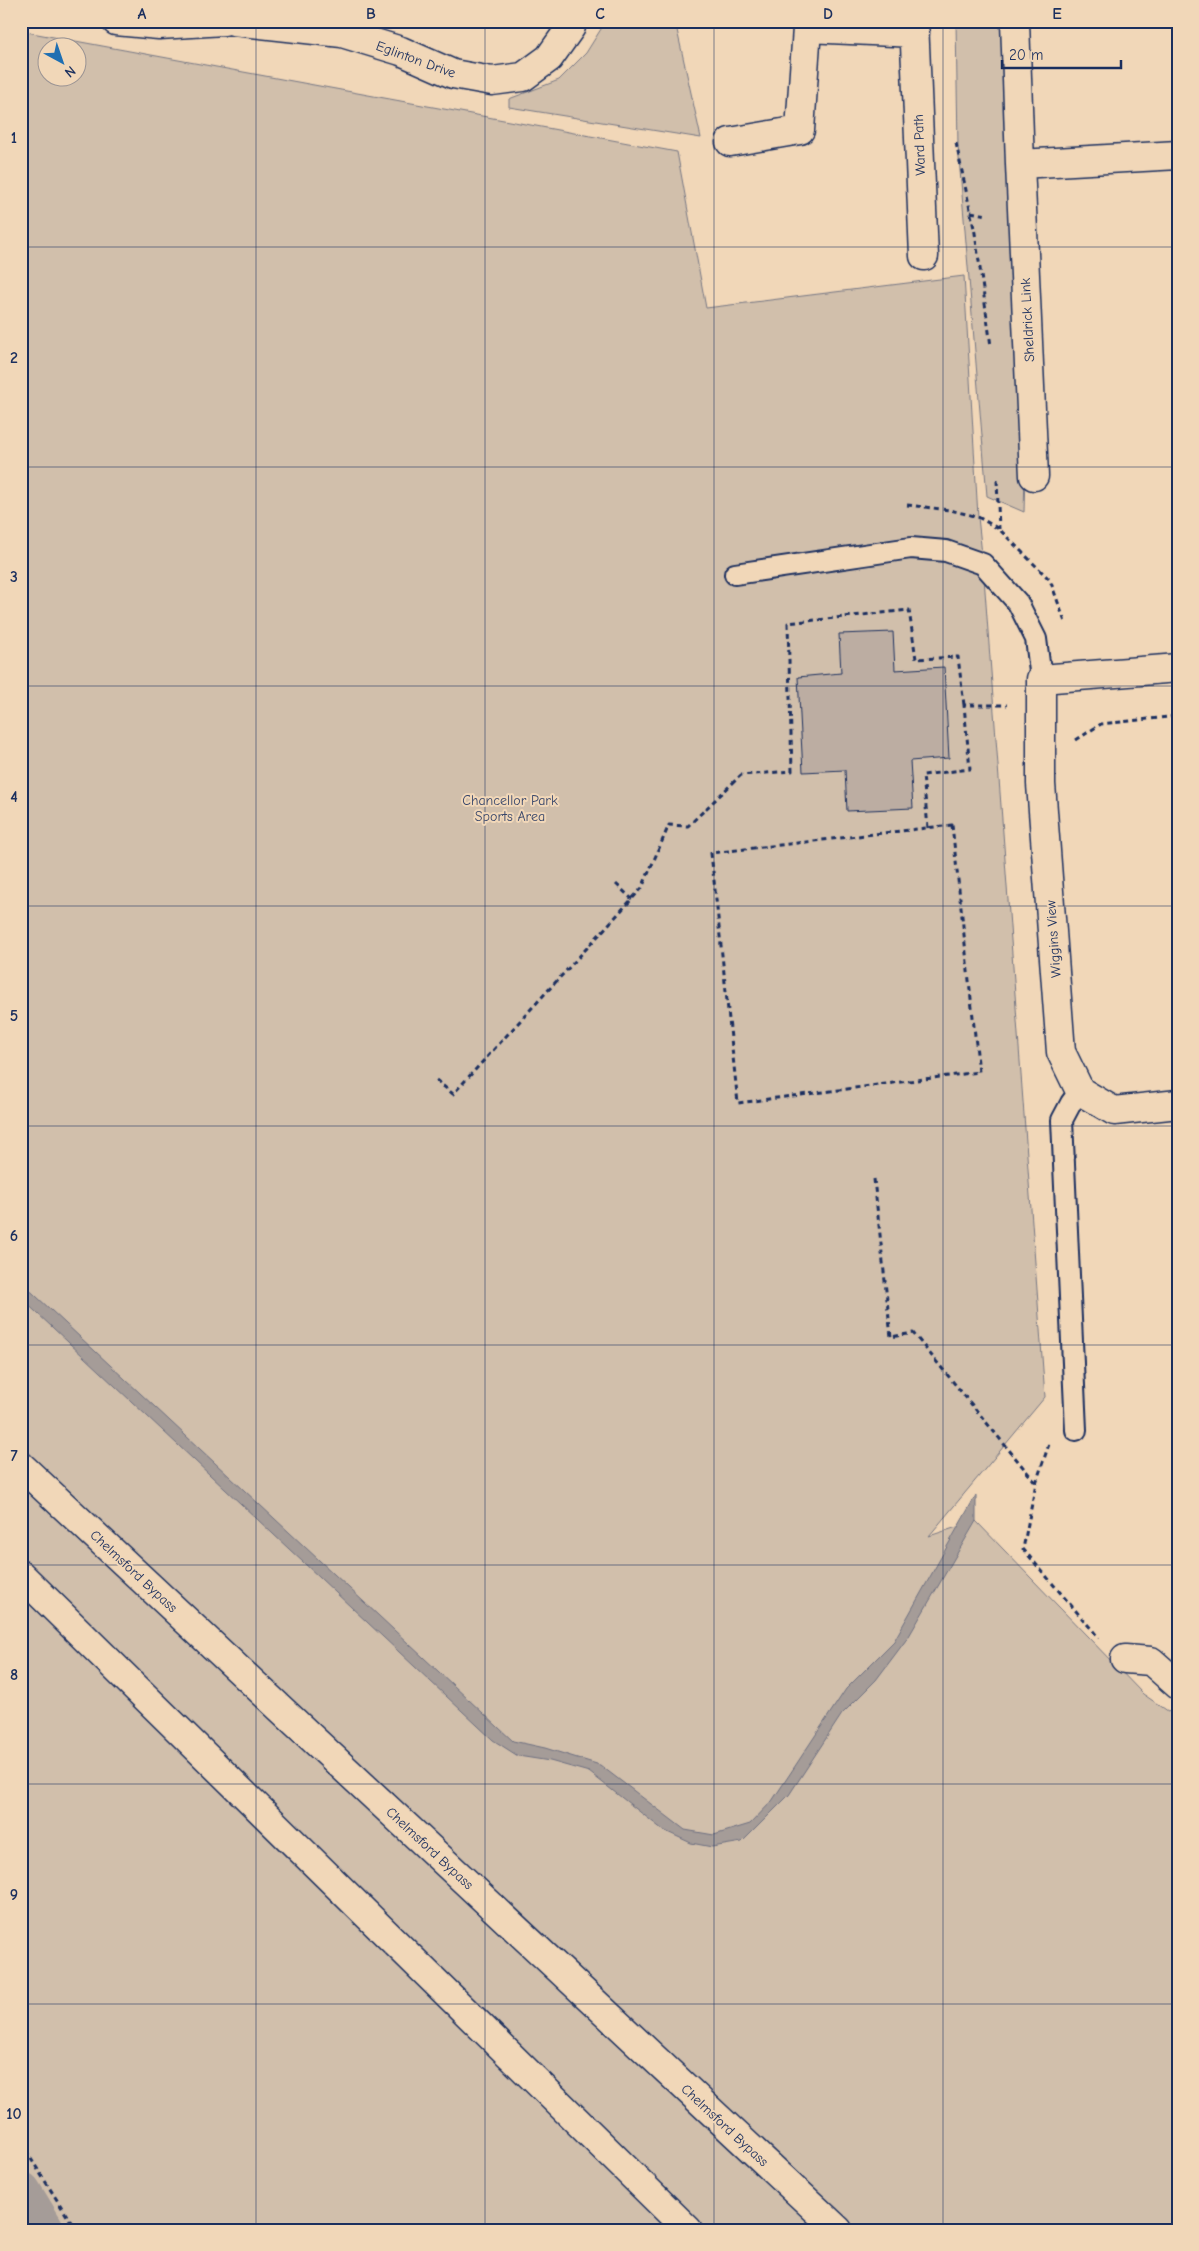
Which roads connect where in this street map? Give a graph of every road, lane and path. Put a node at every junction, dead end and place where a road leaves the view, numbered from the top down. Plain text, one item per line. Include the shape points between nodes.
1 (116, 21) edge
2 (224, 21) edge
3 (233, 21) edge
4 (572, 21) edge
5 (1015, 21) edge
6 (806, 25) edge
7 (914, 27) edge
8 (956, 137) dead end
9 (730, 142) dead end
10 (1178, 155) edge
11 (1020, 164) junction
12 (924, 256) dead end
13 (991, 348) dead end
14 (997, 472) dead end
15 (1034, 476) dead end
16 (907, 505) dead end
17 (999, 529) junction
18 (735, 574) dead end
19 (1066, 625) dead end
20 (1178, 668) edge
21 (1040, 679) junction
22 (964, 705) junction
23 (1042, 708) junction
24 (1178, 716) edge
25 (1074, 742) dead end
26 (928, 828) junction
27 (616, 884) dead end
28 (632, 898) junction
29 (436, 1080) dead end
30 (1080, 1092) junction
31 (1178, 1104) edge
32 (874, 1179) dead end
33 (1076, 1430) dead end
34 (21, 1466) edge
35 (1036, 1483) dead end
36 (21, 1575) edge
37 (1125, 1659) dead end
38 (1178, 1685) edge
39 (21, 2143) edge
40 (76, 2230) edge
41 (688, 2230) edge
42 (838, 2230) edge

1 - 2 main road via 160,25
3 - 4 main road, Eglinton Drive via 342,33 401,51 453,74 492,81 524,77 549,58
5 - 11 main road, Sheldrick Link
6 - 7 main road, Ward Path
6 - 9 main road, Ward Path via 800,130
7 - 12 main road, Ward Path
8 - 13 path via 975,233
10 - 11 main road
11 - 15 main road, Sheldrick Link
14 - 17 path
16 - 17 path via 978,517
17 - 19 path via 1050,580
18 - 21 lane via 911,548 946,551 983,564 1018,603 1036,639
20 - 21 main road
21 - 23 main road, Wiggins View
22 - 23 path via 993,703
22 - 26 path via 970,769 923,775
22 - 28 path via 958,656 916,659 909,610 788,623 792,771 741,775 688,826 669,824 642,888
23 - 30 main road, Wiggins View via 1041,784 1061,1052
24 - 25 path via 1101,724
26 - 26 path via 952,826 979,1072 738,1103 711,854
27 - 28 path
28 - 29 path via 453,1094
30 - 31 main road via 1114,1111
30 - 33 lane via 1062,1120
32 - 35 path via 891,1337 913,1333
34 - 42 main road, Chelmsford Bypass
36 - 41 main road
37 - 38 main road via 1151,1661
39 - 40 path

